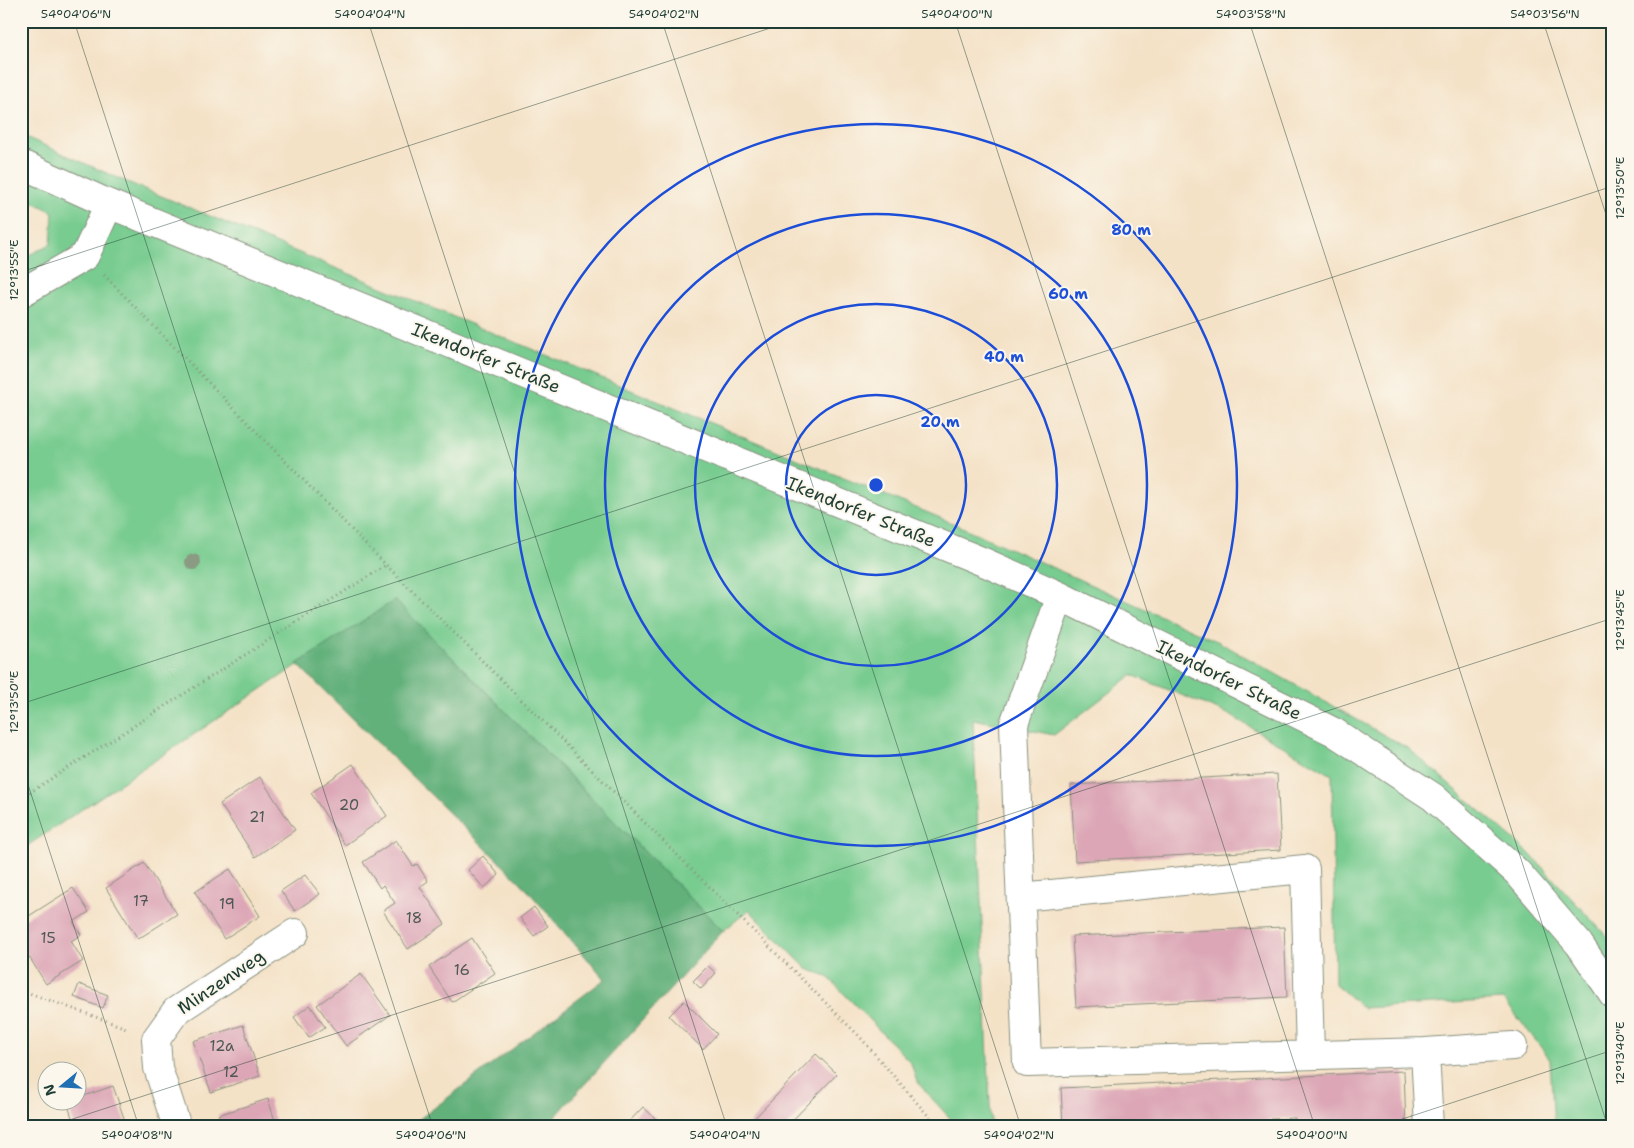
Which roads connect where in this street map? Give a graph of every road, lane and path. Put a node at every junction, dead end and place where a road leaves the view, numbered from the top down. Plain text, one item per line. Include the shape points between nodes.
1 (21, 164) edge
2 (109, 204) junction
3 (85, 256) junction
4 (21, 293) edge
5 (386, 565) junction
6 (1060, 596) junction
7 (21, 798) edge
8 (1021, 897) junction
9 (295, 933) dead end
10 (21, 990) edge
11 (1613, 994) edge
12 (156, 1039) junction
13 (1513, 1046) dead end
14 (1426, 1052) junction
15 (1310, 1054) junction
16 (177, 1127) edge
17 (938, 1127) edge
18 (1429, 1127) edge

1 - 2 street, Ikendorfer Straße
2 - 3 street
2 - 6 street, Ikendorfer Straße
3 - 4 street
3 - 5 path
5 - 7 path
5 - 17 path via 859,1036
6 - 8 street via 1014,724
6 - 11 street, Ikendorfer Straße via 1334,732 1433,797 1517,872 1579,944
8 - 15 street via 1027,1063
8 - 15 street via 1305,869
9 - 12 street, Minzenweg via 176,1011
10 - 12 path
12 - 16 street via 158,1068
13 - 14 street
14 - 15 street
14 - 18 street

